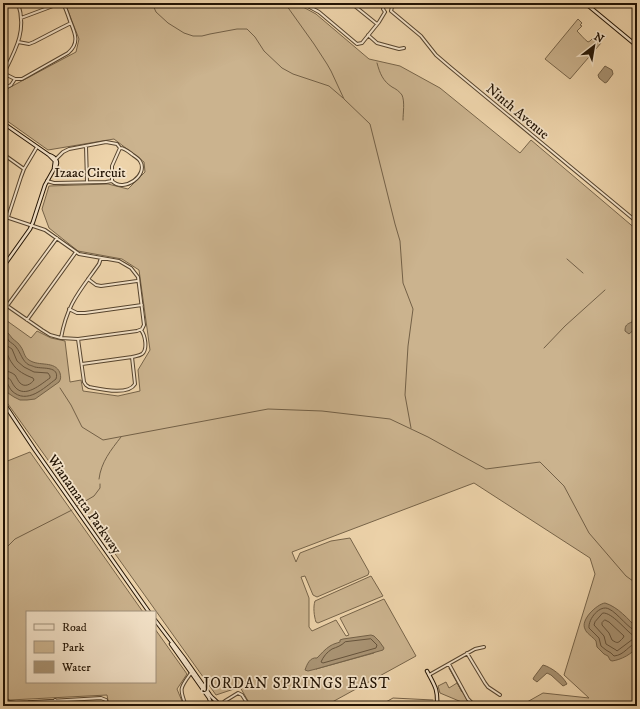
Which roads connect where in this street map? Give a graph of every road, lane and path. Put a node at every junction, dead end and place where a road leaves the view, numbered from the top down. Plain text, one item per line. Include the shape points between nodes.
1 (18, 3) edge
2 (62, 3) edge
3 (305, 3) edge
4 (351, 3) edge
5 (585, 3) edge
6 (383, 4) edge
7 (392, 4) edge
8 (391, 10) junction
9 (385, 12) junction
10 (21, 18) junction
11 (71, 24) junction
12 (377, 24) junction
13 (368, 35) junction
14 (18, 42) junction
15 (637, 46) edge
16 (404, 48) dead end
17 (3, 73) edge
18 (15, 79) junction
19 (3, 89) edge
20 (3, 123) edge
21 (86, 146) junction
22 (37, 147) junction
23 (120, 148) junction
24 (49, 155) junction
25 (4, 156) edge
26 (56, 159) junction
27 (24, 169) junction
28 (54, 169) junction
29 (47, 181) junction
30 (112, 181) junction
31 (87, 182) junction
32 (3, 216) edge
33 (8, 217) junction
34 (637, 222) edge
35 (32, 225) junction
36 (57, 238) junction
37 (76, 252) junction
38 (100, 258) junction
39 (3, 268) edge
40 (137, 275) junction
41 (88, 279) junction
42 (137, 281) junction
43 (139, 287) junction
44 (3, 302) edge
45 (7, 306) junction
46 (142, 306) junction
47 (69, 309) junction
48 (27, 320) junction
49 (141, 330) junction
50 (61, 338) junction
51 (78, 339) junction
52 (132, 357) junction
53 (82, 364) junction
54 (3, 402) edge
55 (6, 407) junction
56 (3, 409) edge
57 (148, 611) edge
58 (156, 621) edge
59 (166, 636) junction
60 (484, 647) dead end
61 (468, 653) junction
62 (449, 664) junction
63 (427, 671) dead end
64 (191, 673) junction
65 (428, 675) junction
66 (500, 695) dead end
67 (3, 700) edge
68 (55, 700) junction
69 (225, 701) junction
70 (7, 702) junction
71 (29, 702) junction
72 (217, 703) junction
73 (6, 706) edge
74 (29, 706) edge
75 (54, 706) edge
76 (107, 706) edge
77 (186, 706) edge
78 (212, 706) edge
79 (220, 706) edge
80 (249, 706) edge
81 (436, 706) edge
82 (475, 706) edge

1 - 10 street
2 - 10 street
2 - 11 street
3 - 13 street via 356,44 361,44
4 - 12 street
5 - 15 street
6 - 7 street
6 - 9 street
7 - 8 street
8 - 9 street
8 - 34 street, Ninth Avenue via 421,36 445,64
9 - 12 street
10 - 14 street
11 - 14 street via 29,44
11 - 18 street via 76,39 71,51 24,77
12 - 13 street
13 - 16 street via 378,44
14 - 17 street
17 - 18 street
18 - 19 street via 11,85
20 - 22 street
21 - 23 street, Izaac Circuit via 110,142
21 - 26 street, Izaac Circuit via 66,150
21 - 31 street
22 - 24 street
22 - 27 street
23 - 30 street via 112,166
23 - 30 street, Izaac Circuit via 139,160 142,170 128,185
24 - 26 street
24 - 28 street via 55,161
25 - 27 street
26 - 28 street
27 - 33 street
28 - 29 street
29 - 31 street, Izaac Circuit
29 - 35 street
30 - 31 street, Izaac Circuit
32 - 33 street
33 - 35 street
35 - 36 street
35 - 39 street
36 - 37 street
36 - 45 street
37 - 38 street
37 - 48 street
38 - 40 street via 122,262
38 - 41 street via 99,264
40 - 42 street
40 - 43 street
41 - 42 street via 96,285 104,286
41 - 47 street
42 - 43 street
43 - 46 street
44 - 45 street
45 - 48 street
46 - 47 street via 85,313
46 - 49 street via 144,324
47 - 50 street
48 - 50 street via 46,333
49 - 51 street
49 - 52 street via 144,335 144,350 140,355
50 - 51 street
51 - 53 street
52 - 53 street
52 - 53 street via 135,384 131,388 120,390 86,386
54 - 55 street, Wianamatta Parkway
55 - 56 street
55 - 57 street, Wianamatta Parkway
58 - 59 street
59 - 64 street
59 - 72 street
60 - 61 street
61 - 62 street
61 - 66 street via 485,684
62 - 65 street
62 - 82 street via 468,699
63 - 65 street
64 - 77 street via 181,689
64 - 78 street
65 - 81 street via 436,691
67 - 70 street
68 - 71 street
68 - 75 street
68 - 76 street via 101,698 106,700
69 - 72 street
69 - 79 street
69 - 80 street via 240,693
70 - 71 street
70 - 73 street
71 - 74 street
72 - 78 street
72 - 79 street

